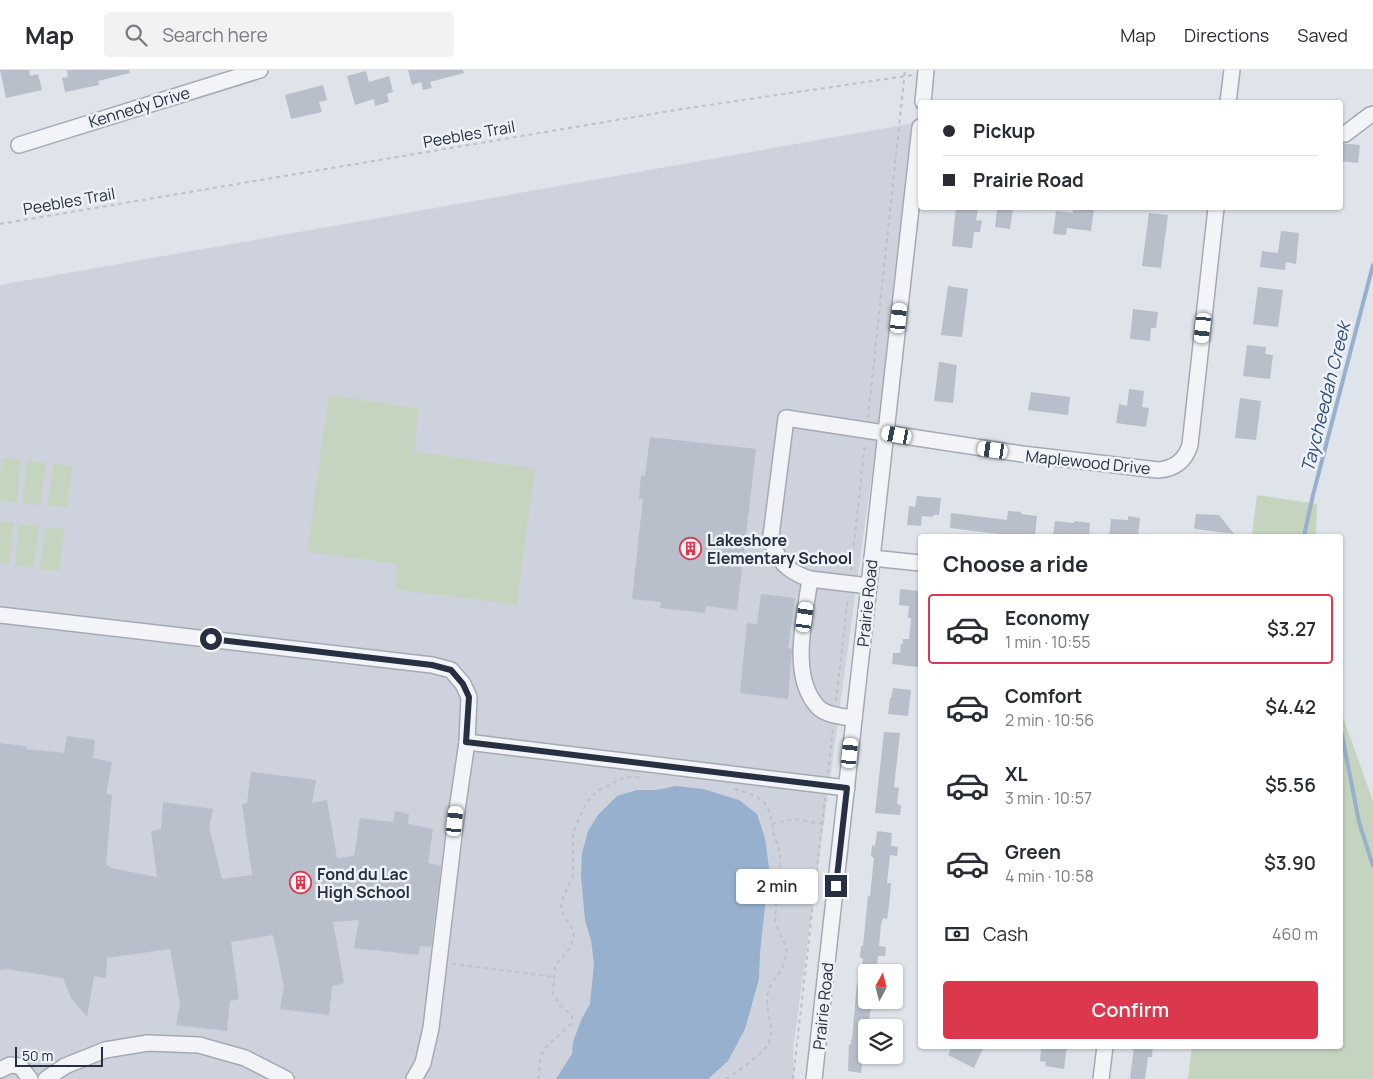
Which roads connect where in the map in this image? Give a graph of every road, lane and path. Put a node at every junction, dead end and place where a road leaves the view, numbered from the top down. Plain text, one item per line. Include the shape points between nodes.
1 (260, 70) edge
2 (1232, 70) edge
3 (926, 71) edge
4 (923, 100) edge
5 (1228, 100) edge
6 (1373, 114) edge
7 (1343, 134) edge
8 (19, 145) dead end
9 (918, 167) edge
10 (1216, 210) edge
11 (0, 224) edge
12 (886, 433) junction
13 (872, 558) junction
14 (918, 563) edge
15 (810, 579) junction
16 (869, 586) junction
17 (0, 615) edge
18 (854, 718) junction
19 (466, 742) junction
20 (648, 778) dead end
21 (730, 788) dead end
22 (847, 788) junction
23 (772, 824) junction
24 (822, 824) dead end
25 (439, 962) junction
26 (554, 977) junction
27 (1105, 1049) edge
28 (0, 1070) edge
29 (30, 1079) edge
30 (46, 1079) edge
31 (286, 1079) edge
32 (414, 1079) edge
33 (538, 1079) edge
34 (726, 1079) edge
35 (814, 1079) edge
36 (1101, 1079) edge

1 - 8 street, Kennedy Drive
2 - 5 street
3 - 4 street
3 - 11 path, Peebles Trail
6 - 7 street
9 - 12 street, Prairie Road
10 - 12 street, Maplewood Drive via 1190,446 1179,463 1158,470 975,448
12 - 13 street, Prairie Road
12 - 15 street, Maplewood Drive via 786,418 771,536 778,558 796,575
13 - 14 street
13 - 16 street, Prairie Road
15 - 16 street
15 - 18 street via 800,654 807,690 818,708
16 - 18 street, Prairie Road
17 - 19 street via 432,665 451,670 469,697
18 - 22 street, Prairie Road
19 - 22 street
19 - 25 street
20 - 26 path via 626,777 597,791 580,816 573,833 573,875 561,906 574,936 570,948 555,966
21 - 23 path via 762,800
22 - 35 street, Prairie Road
23 - 24 path via 794,819
23 - 34 path via 780,855 775,920 787,948 786,958 781,971 770,984 767,996 771,1028 769,1042
25 - 26 path
25 - 32 street via 431,1028 422,1063
26 - 33 path via 553,993 572,1016 571,1024 546,1047 541,1056
27 - 36 street
28 - 29 street via 10,1065 20,1066
30 - 31 street via 65,1066 105,1050 148,1043 199,1045 245,1058

